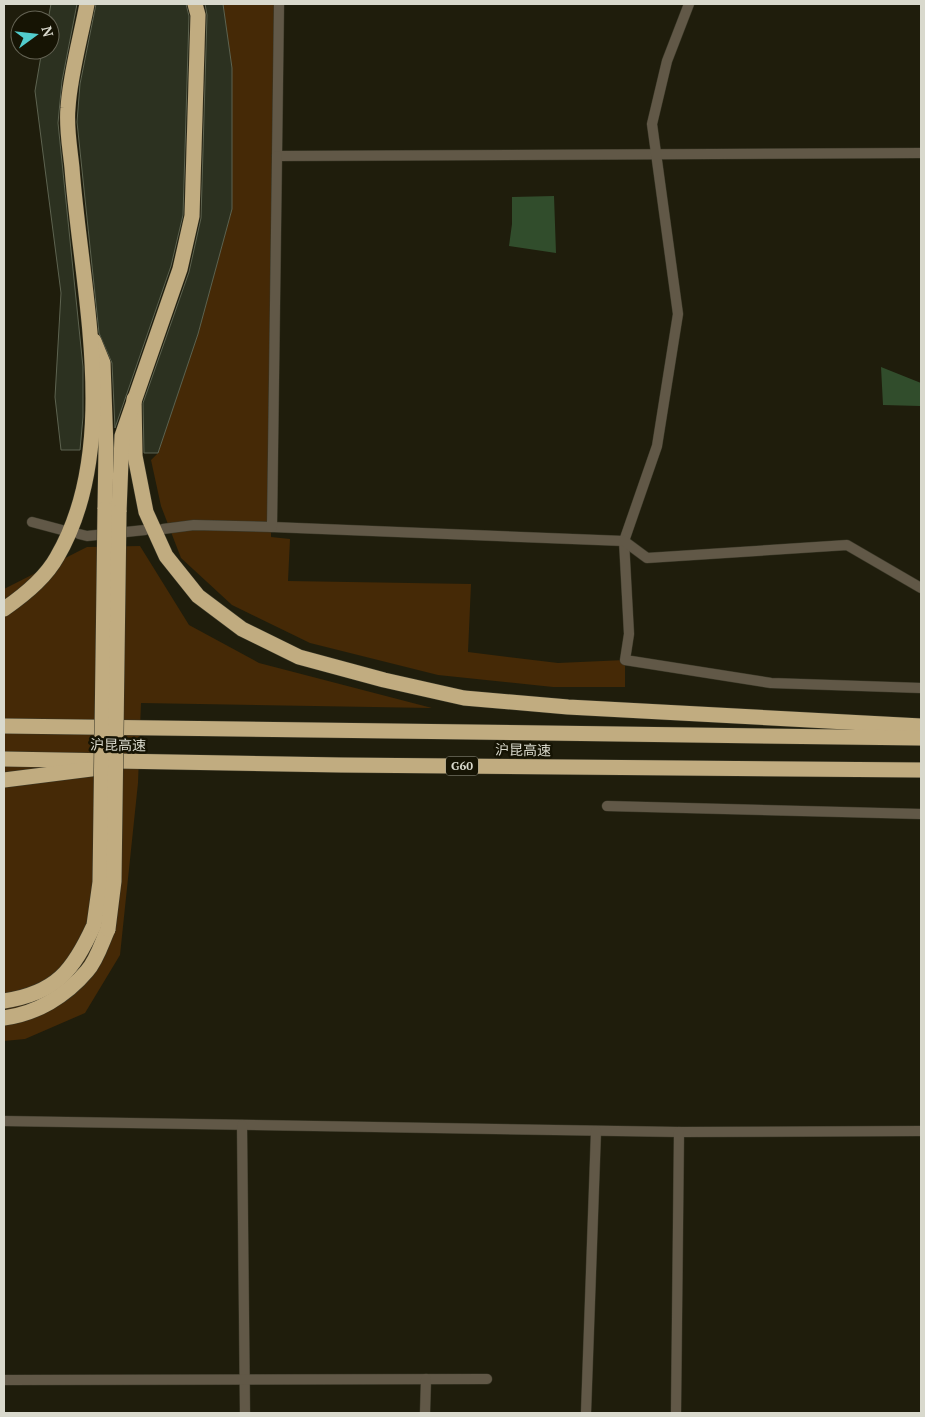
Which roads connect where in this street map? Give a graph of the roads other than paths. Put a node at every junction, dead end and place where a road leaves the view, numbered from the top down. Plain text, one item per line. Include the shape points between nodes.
1 (87, 4) edge
2 (195, 4) edge
3 (279, 4) edge
4 (689, 4) edge
5 (656, 154) junction
6 (921, 154) edge
7 (277, 156) junction
8 (91, 332) junction
9 (134, 399) junction
10 (112, 511) junction
11 (32, 522) dead end
12 (272, 527) junction
13 (162, 528) dead end
14 (62, 530) dead end
15 (145, 530) dead end
16 (79, 534) dead end
17 (624, 542) junction
18 (921, 588) edge
19 (4, 610) edge
20 (921, 688) edge
21 (4, 726) edge
22 (921, 726) edge
23 (921, 738) edge
24 (4, 759) edge
25 (156, 762) junction
26 (921, 770) edge
27 (4, 780) edge
28 (607, 806) dead end
29 (921, 814) edge
30 (101, 927) junction
31 (4, 1001) edge
32 (4, 1018) edge
33 (4, 1121) edge
34 (242, 1125) junction
35 (596, 1131) junction
36 (921, 1131) edge
37 (679, 1132) junction
38 (426, 1379) junction
39 (487, 1379) dead end
40 (4, 1380) edge
41 (246, 1380) junction
42 (245, 1413) edge
43 (425, 1413) edge
44 (586, 1413) edge
45 (676, 1413) edge

1 - 8 highway via 68,108 76,219
2 - 9 highway via 198,14 192,216 180,269
3 - 7 street
4 - 5 street via 667,62 652,124
5 - 6 street
5 - 7 street
5 - 17 street via 678,314 657,446
7 - 12 street
8 - 10 highway via 103,363
8 - 19 highway via 89,467 75,522 56,559 22,597
9 - 10 highway via 120,446
9 - 22 highway via 135,456 146,512 166,556 198,596 242,629 299,657 464,698 568,707
10 - 30 highway, bridge via 114,881
11 - 14 street
12 - 13 street via 194,525
12 - 17 street
15 - 16 street
17 - 18 street via 646,558 847,545
17 - 20 street via 629,634 625,660 771,683
21 - 23 highway, 沪昆高速
24 - 25 highway, 沪昆高速 / G60
25 - 26 highway, 沪昆高速 / G60
25 - 27 highway
28 - 29 street
30 - 31 highway via 60,980 24,998
30 - 32 highway via 88,970 57,999 22,1016
33 - 34 street
34 - 35 street
34 - 41 street
35 - 37 street
35 - 44 street
36 - 37 street
37 - 45 street
38 - 39 street
38 - 41 street
38 - 43 street
40 - 41 street
41 - 42 street

